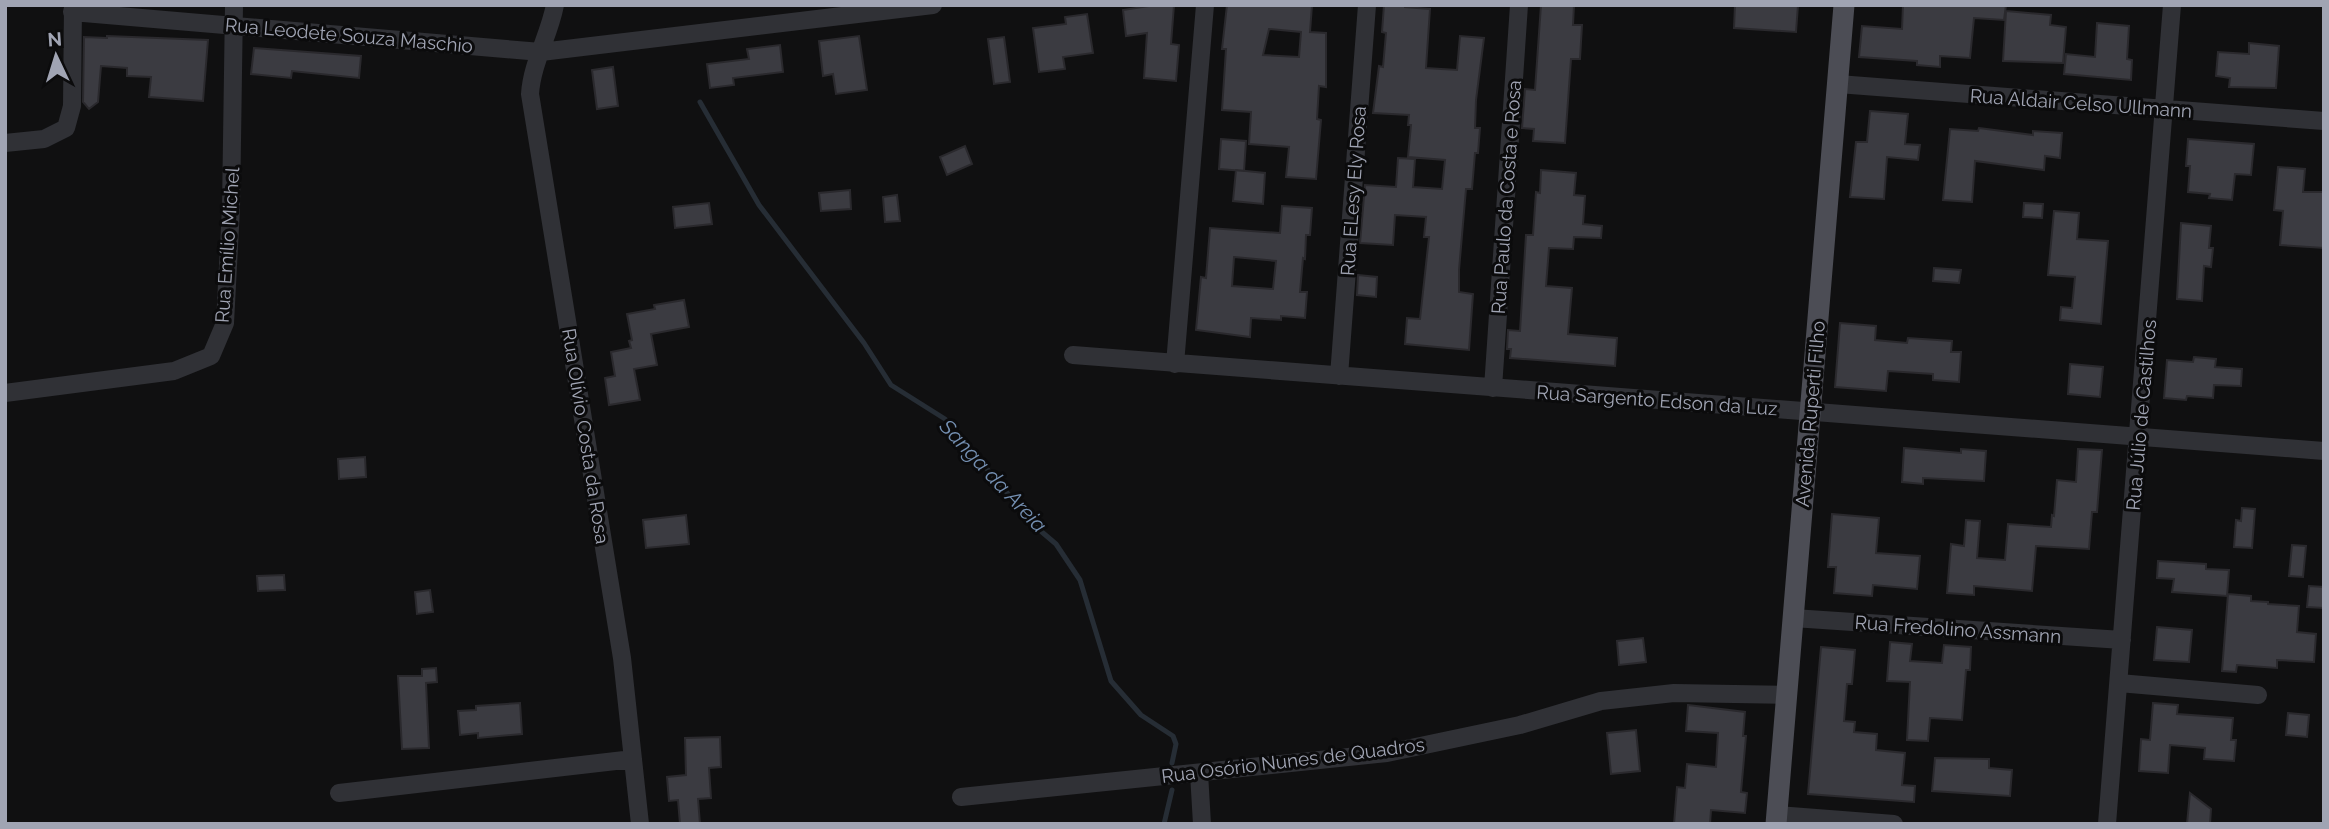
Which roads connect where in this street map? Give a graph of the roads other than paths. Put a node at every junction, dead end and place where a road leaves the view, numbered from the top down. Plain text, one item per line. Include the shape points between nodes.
1 (234, 5) edge
2 (555, 5) edge
3 (933, 5) edge
4 (1205, 5) edge
5 (1367, 5) edge
6 (1519, 5) edge
7 (1844, 5) edge
8 (2172, 5) edge
9 (72, 9) edge
10 (875, 9) edge
11 (232, 25) junction
12 (541, 52) junction
13 (1838, 84) junction
14 (2165, 109) junction
15 (2324, 121) edge
16 (5, 143) edge
17 (1073, 355) dead end
18 (1175, 364) junction
19 (1339, 376) junction
20 (1493, 388) junction
21 (5, 393) edge
22 (1810, 411) junction
23 (2139, 438) junction
24 (2324, 451) edge
25 (1793, 618) junction
26 (2122, 640) junction
27 (2119, 683) junction
28 (1788, 695) junction
29 (2258, 695) dead end
30 (633, 759) junction
31 (1199, 773) junction
32 (339, 793) dead end
33 (961, 797) dead end
34 (1777, 819) edge
35 (639, 824) edge
36 (1202, 824) edge
37 (1894, 824) edge
38 (2107, 824) edge

1 - 11 street, Rua Emílio Michel
2 - 12 street, Rua Olívio Costa da Rosa
3 - 10 street, Rua Leodete Souza Maschio
4 - 18 street
5 - 19 street, Rua ELesy Ely Rosa
6 - 20 street, Rua Paulo da Costa e Rosa
7 - 13 main road, Avenida Ruperti Filho
8 - 14 street, Rua Júlio de Castilhos
9 - 11 street, Rua Leodete Souza Maschio
9 - 16 street via 72,106 66,128 44,139
10 - 12 street, Rua Leodete Souza Maschio
11 - 12 street, Rua Leodete Souza Maschio
11 - 21 street, Rua Emílio Michel via 225,323 211,356 174,371
12 - 30 street, Rua Olívio Costa da Rosa via 530,94 620,644
13 - 14 street, Rua Aldair Celso Ullmann
13 - 22 main road, Avenida Ruperti Filho
14 - 15 street, Rua Aldair Celso Ullmann
14 - 23 street, Rua Júlio de Castilhos
17 - 18 street, Rua Sargento Edson da Luz
18 - 19 street, Rua Sargento Edson da Luz
19 - 20 street, Rua Sargento Edson da Luz
20 - 22 street, Rua Sargento Edson da Luz
22 - 23 street, Rua Sargento Edson da Luz
22 - 25 main road, Avenida Ruperti Filho
23 - 24 street, Rua Sargento Edson da Luz
23 - 26 street, Rua Júlio de Castilhos
25 - 26 street, Rua Fredolino Assmann
25 - 28 main road, Avenida Ruperti Filho
26 - 27 street, Rua Júlio de Castilhos
27 - 29 street
27 - 38 street, Rua Júlio de Castilhos
28 - 31 street, Rua Osório Nunes de Quadros via 1674,693 1601,701 1520,725 1387,753
28 - 34 main road, Avenida Ruperti Filho
30 - 32 street
30 - 35 street, Rua Olívio Costa da Rosa
31 - 33 street, Rua Osório Nunes de Quadros
31 - 36 street
34 - 37 street

